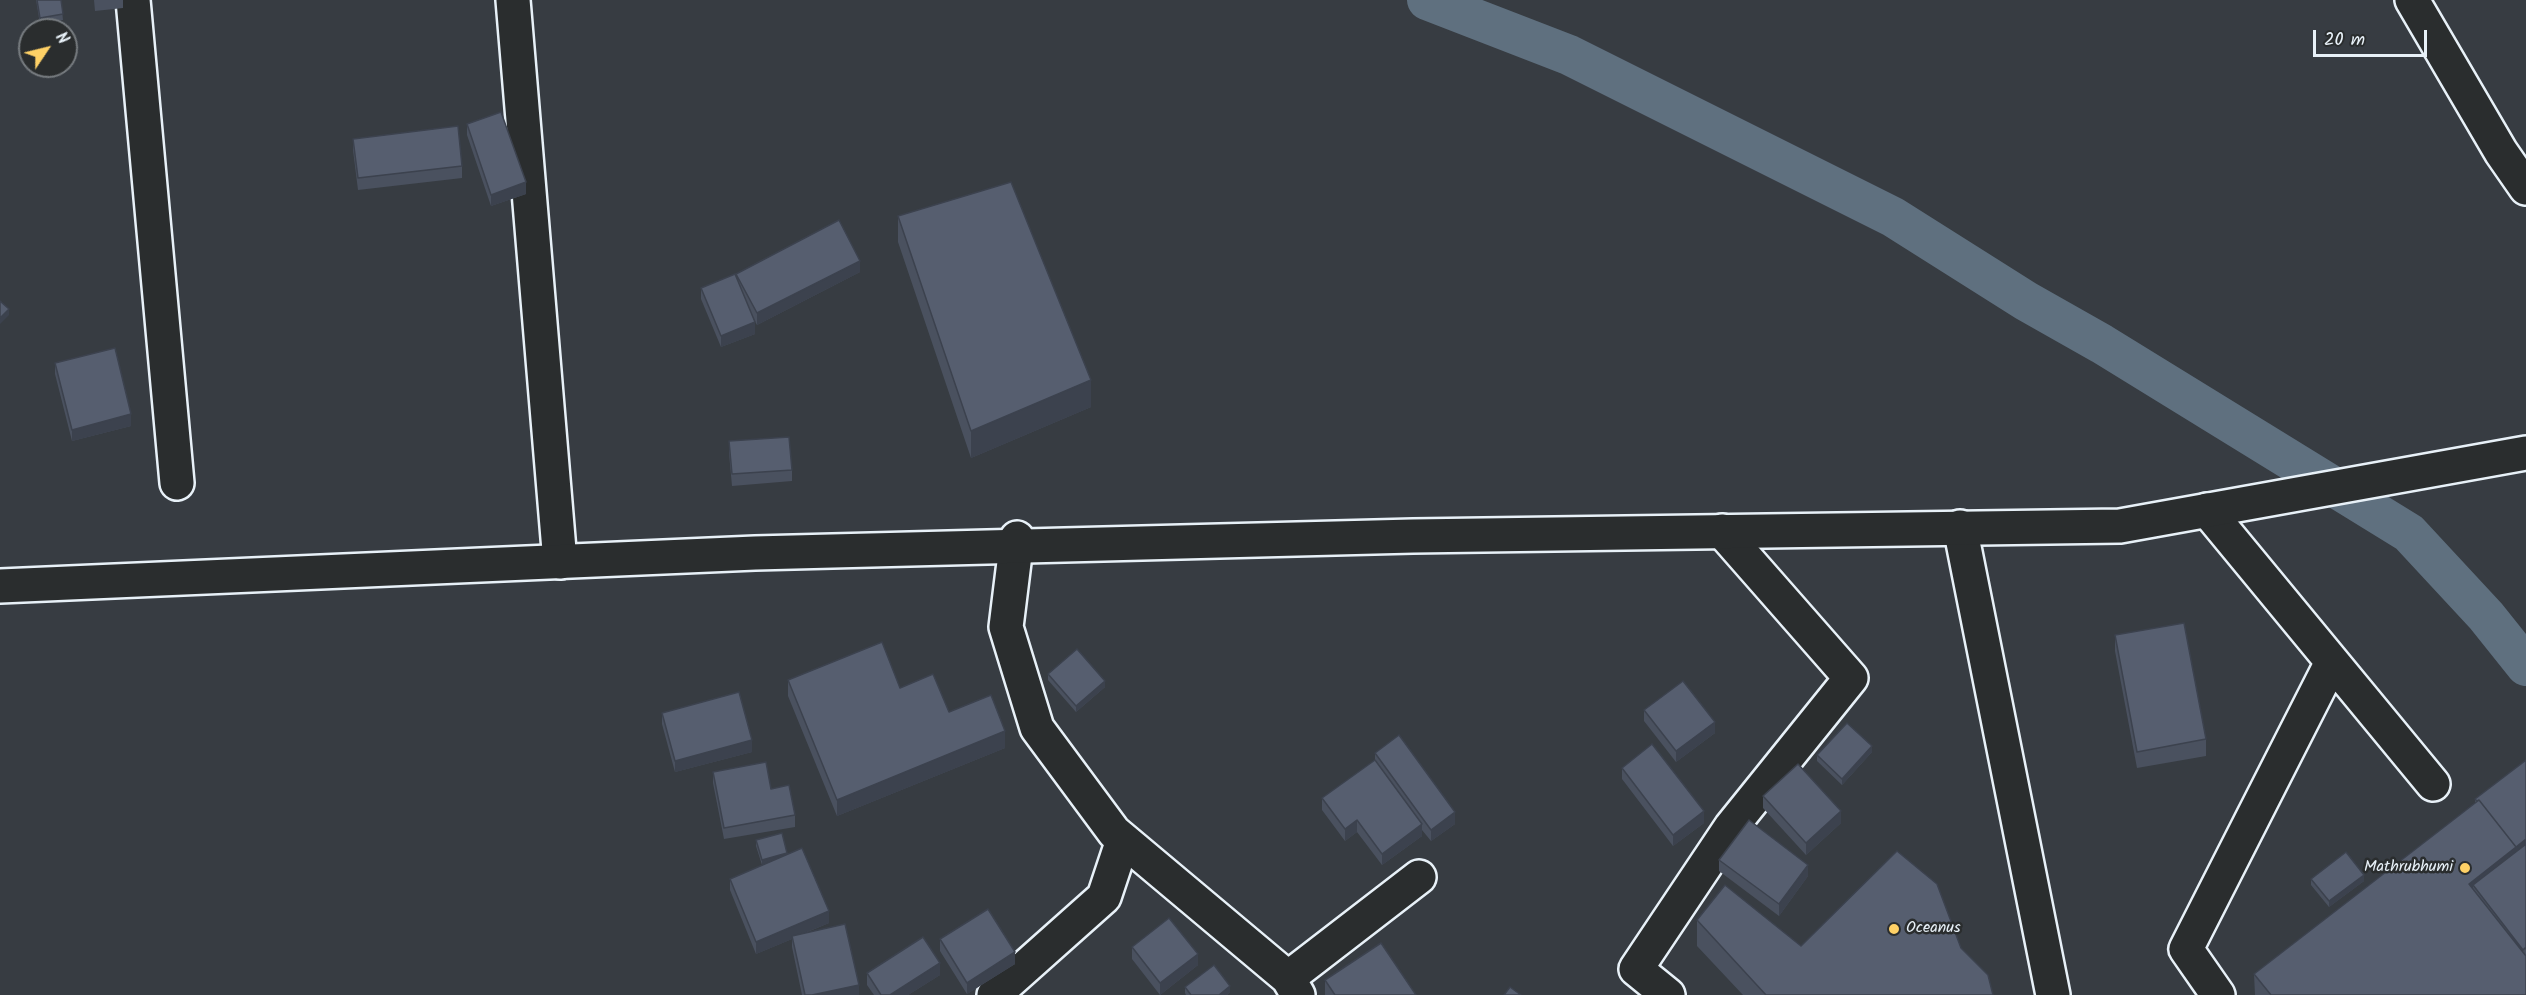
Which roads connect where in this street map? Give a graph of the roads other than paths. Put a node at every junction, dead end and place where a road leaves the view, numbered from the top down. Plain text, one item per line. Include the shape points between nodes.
1 (133, 0) edge
2 (513, 0) edge
3 (2412, 0) edge
4 (2526, 188) edge
5 (2526, 453) edge
6 (177, 483) dead end
7 (2213, 509) junction
8 (1960, 527) junction
9 (1722, 531) junction
10 (1016, 542) junction
11 (560, 562) junction
12 (0, 586) edge
13 (2332, 662) junction
14 (2433, 784) dead end
15 (1123, 840) junction
16 (1419, 877) dead end
17 (1293, 987) edge
18 (994, 995) edge
19 (1668, 995) edge
20 (2053, 995) edge
21 (2218, 995) edge

1 - 6 street
2 - 11 street
3 - 4 street
5 - 7 street
7 - 8 street via 2120,526
7 - 13 street
8 - 9 street
8 - 20 street
9 - 10 street
9 - 19 street via 1851,678 1731,827 1636,969
10 - 11 street
10 - 15 street via 1006,627 1037,728
11 - 12 street
13 - 14 street
13 - 21 street via 2186,949
15 - 17 street
15 - 18 street via 1104,897
16 - 17 street

